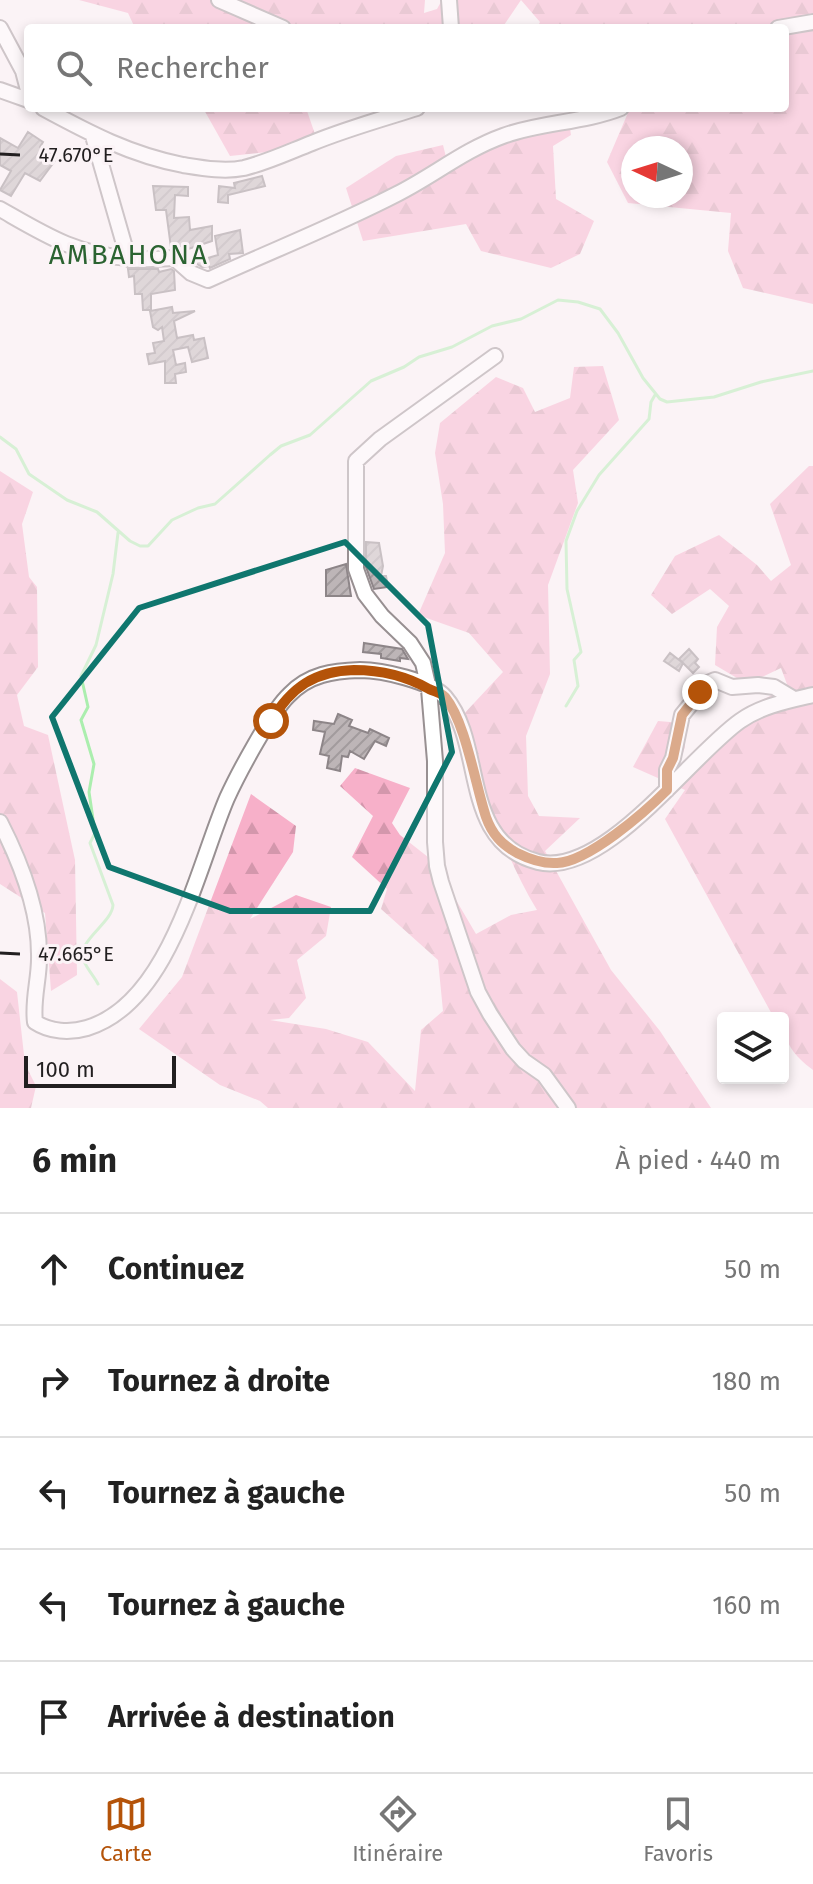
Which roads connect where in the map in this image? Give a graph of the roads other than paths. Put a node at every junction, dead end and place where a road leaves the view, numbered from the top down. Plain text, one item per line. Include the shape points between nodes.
1 (219, 0) edge
2 (449, 0) edge
3 (813, 22) edge
4 (274, 24) edge
5 (451, 24) edge
6 (789, 26) edge
7 (0, 28) edge
8 (24, 75) edge
9 (0, 90) edge
10 (24, 99) edge
11 (50, 112) edge
12 (405, 112) edge
13 (607, 112) edge
14 (93, 136) junction
15 (0, 209) edge
16 (128, 258) junction
17 (495, 356) dead end
18 (429, 689) junction
19 (813, 695) edge
20 (794, 699) junction
21 (667, 790) junction
22 (0, 822) edge
23 (568, 1108) edge

1 - 4 street
2 - 5 street
3 - 6 street
7 - 8 street
9 - 10 street
11 - 14 street
12 - 14 street via 241,169 150,159
13 - 16 street via 520,130 468,150 435,174 339,224 208,280 174,258
14 - 16 street
15 - 16 street via 70,247
17 - 18 street via 356,461 356,569 365,594 423,663
18 - 21 street via 442,694 456,717 495,837 527,858 560,864 579,856 603,844
18 - 22 street via 389,673 337,671 312,678 286,697 228,797 165,956 127,1004 93,1026 60,1030 35,1022 40,950 35,917
18 - 23 street via 441,882 490,1014 513,1049 544,1075
19 - 20 street
20 - 21 street via 739,721
20 - 21 street via 774,687 708,683 682,715

